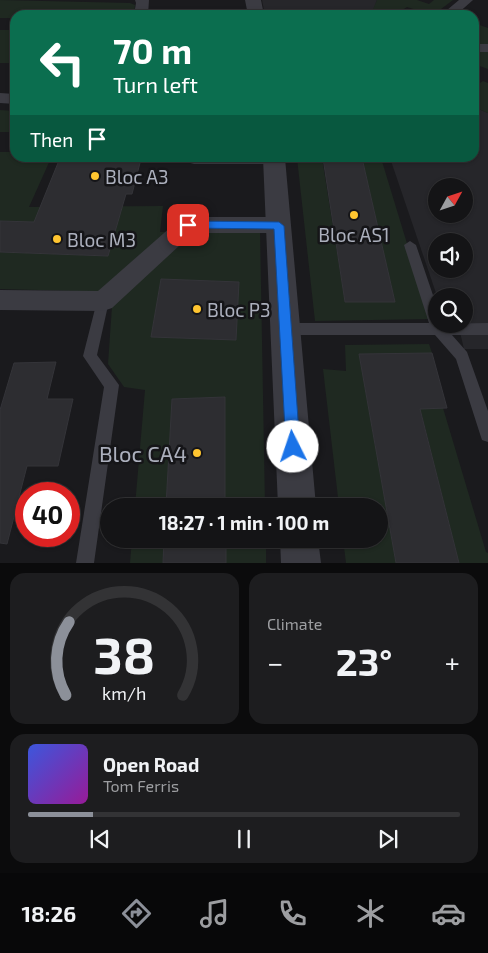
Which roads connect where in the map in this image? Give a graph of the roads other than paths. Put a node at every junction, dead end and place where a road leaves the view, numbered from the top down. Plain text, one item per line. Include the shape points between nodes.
1 (467, 0) edge
2 (454, 10) edge
3 (274, 162) edge
4 (279, 226) junction
5 (410, 245) dead end
6 (428, 298) edge
7 (0, 300) edge
8 (103, 301) junction
9 (428, 325) edge
10 (286, 329) junction
11 (473, 329) edge
12 (488, 330) edge
13 (443, 333) edge
14 (488, 434) edge
15 (297, 498) edge
16 (300, 548) edge
17 (85, 563) edge
18 (301, 563) edge

1 - 2 street
3 - 4 street
4 - 8 street via 188,225
4 - 10 street
5 - 6 lane
7 - 8 street
8 - 17 lane via 90,356 112,385
9 - 10 lane
10 - 15 street
11 - 12 lane
13 - 14 lane via 462,356
16 - 18 street

